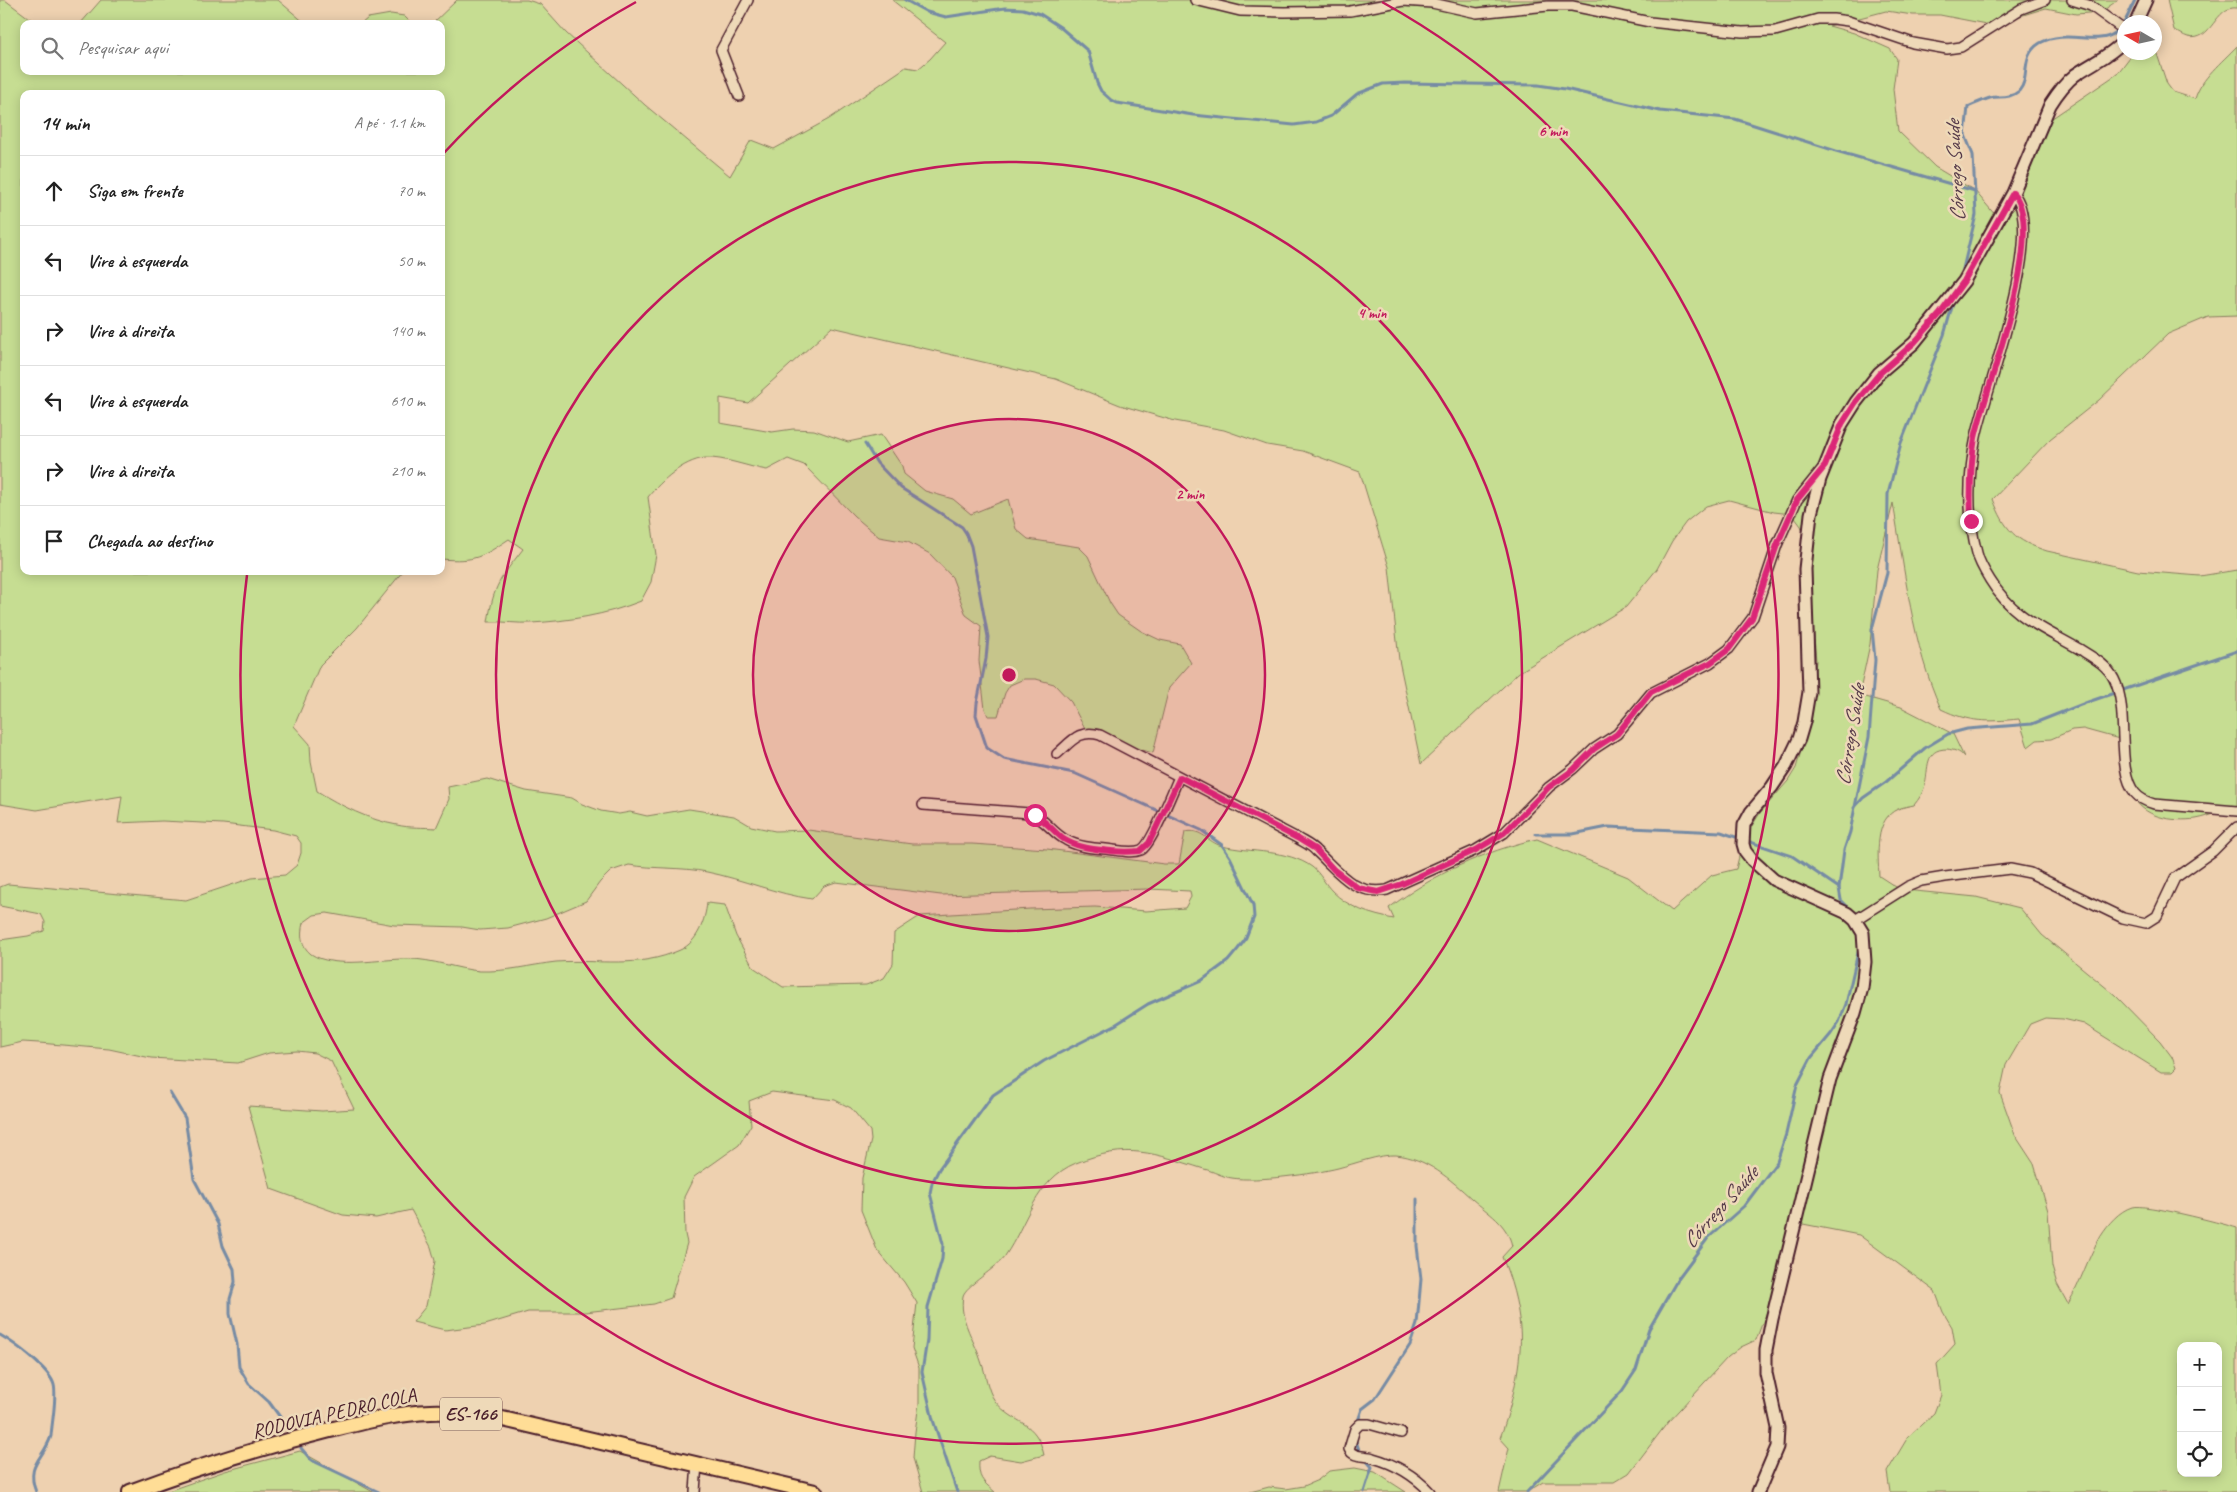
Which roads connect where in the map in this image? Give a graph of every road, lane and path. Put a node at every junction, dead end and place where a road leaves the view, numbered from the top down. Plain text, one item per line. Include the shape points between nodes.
1 (748, 0) edge
2 (1195, 0) edge
3 (2045, 0) edge
4 (2072, 0) edge
5 (2146, 0) edge
6 (2139, 15) edge
7 (2117, 25) edge
8 (2117, 47) edge
9 (739, 96) dead end
10 (2013, 193) junction
11 (1825, 466) junction
12 (1057, 754) dead end
13 (1180, 777) junction
14 (922, 805) dead end
15 (2237, 811) edge
16 (2237, 827) edge
17 (1855, 920) junction
18 (1401, 1433) dead end
19 (697, 1463) junction
20 (130, 1492) edge
21 (695, 1492) edge
22 (815, 1492) edge
23 (1430, 1492) edge
24 (1758, 1492) edge

1 - 9 street via 721,50
2 - 3 street via 1240,10 1284,12 1350,11 1403,1 1477,12 1572,6 1650,22 1742,32 1775,31 1818,19 1833,19 1913,43 1948,49 1961,47 2021,9
4 - 7 street via 2091,6
5 - 6 street
8 - 10 street via 2075,75 2058,93
10 - 11 street via 1964,281 1940,314 1880,373 1856,402 1842,424
10 - 15 street via 2022,205 2024,233 2015,296 1975,438 1970,485 1971,521 1977,554 2000,597 2014,610 2032,624 2102,663 2114,680 2122,703 2129,783 2135,793 2154,804
11 - 13 street via 1797,500 1777,545 1752,618 1729,649 1710,663 1651,692 1617,734 1549,787 1504,833 1476,850 1387,890 1366,891 1348,882 1315,849
11 - 17 street via 1806,545 1809,692 1804,722 1786,766 1744,825 1743,844 1752,860 1774,880 1847,913
12 - 13 street via 1081,734 1092,733
13 - 14 street via 1149,843 1140,851 1073,844 1042,819 1029,813
16 - 17 street via 2213,851 2175,878 2157,916 2146,923 2123,918 2030,873 2010,869 1945,876 1906,887
17 - 24 street via 1863,933 1865,948 1862,988 1856,1014 1830,1079 1772,1318 1766,1373 1778,1428 1776,1447
18 - 23 street via 1360,1424 1348,1450 1355,1455 1394,1464
19 - 20 main road, RODOVIA PEDRO COLA / ES-166 via 482,1415 432,1412 406,1414 304,1437 196,1468
19 - 21 street
19 - 22 main road, RODOVIA PEDRO COLA / ES-166

